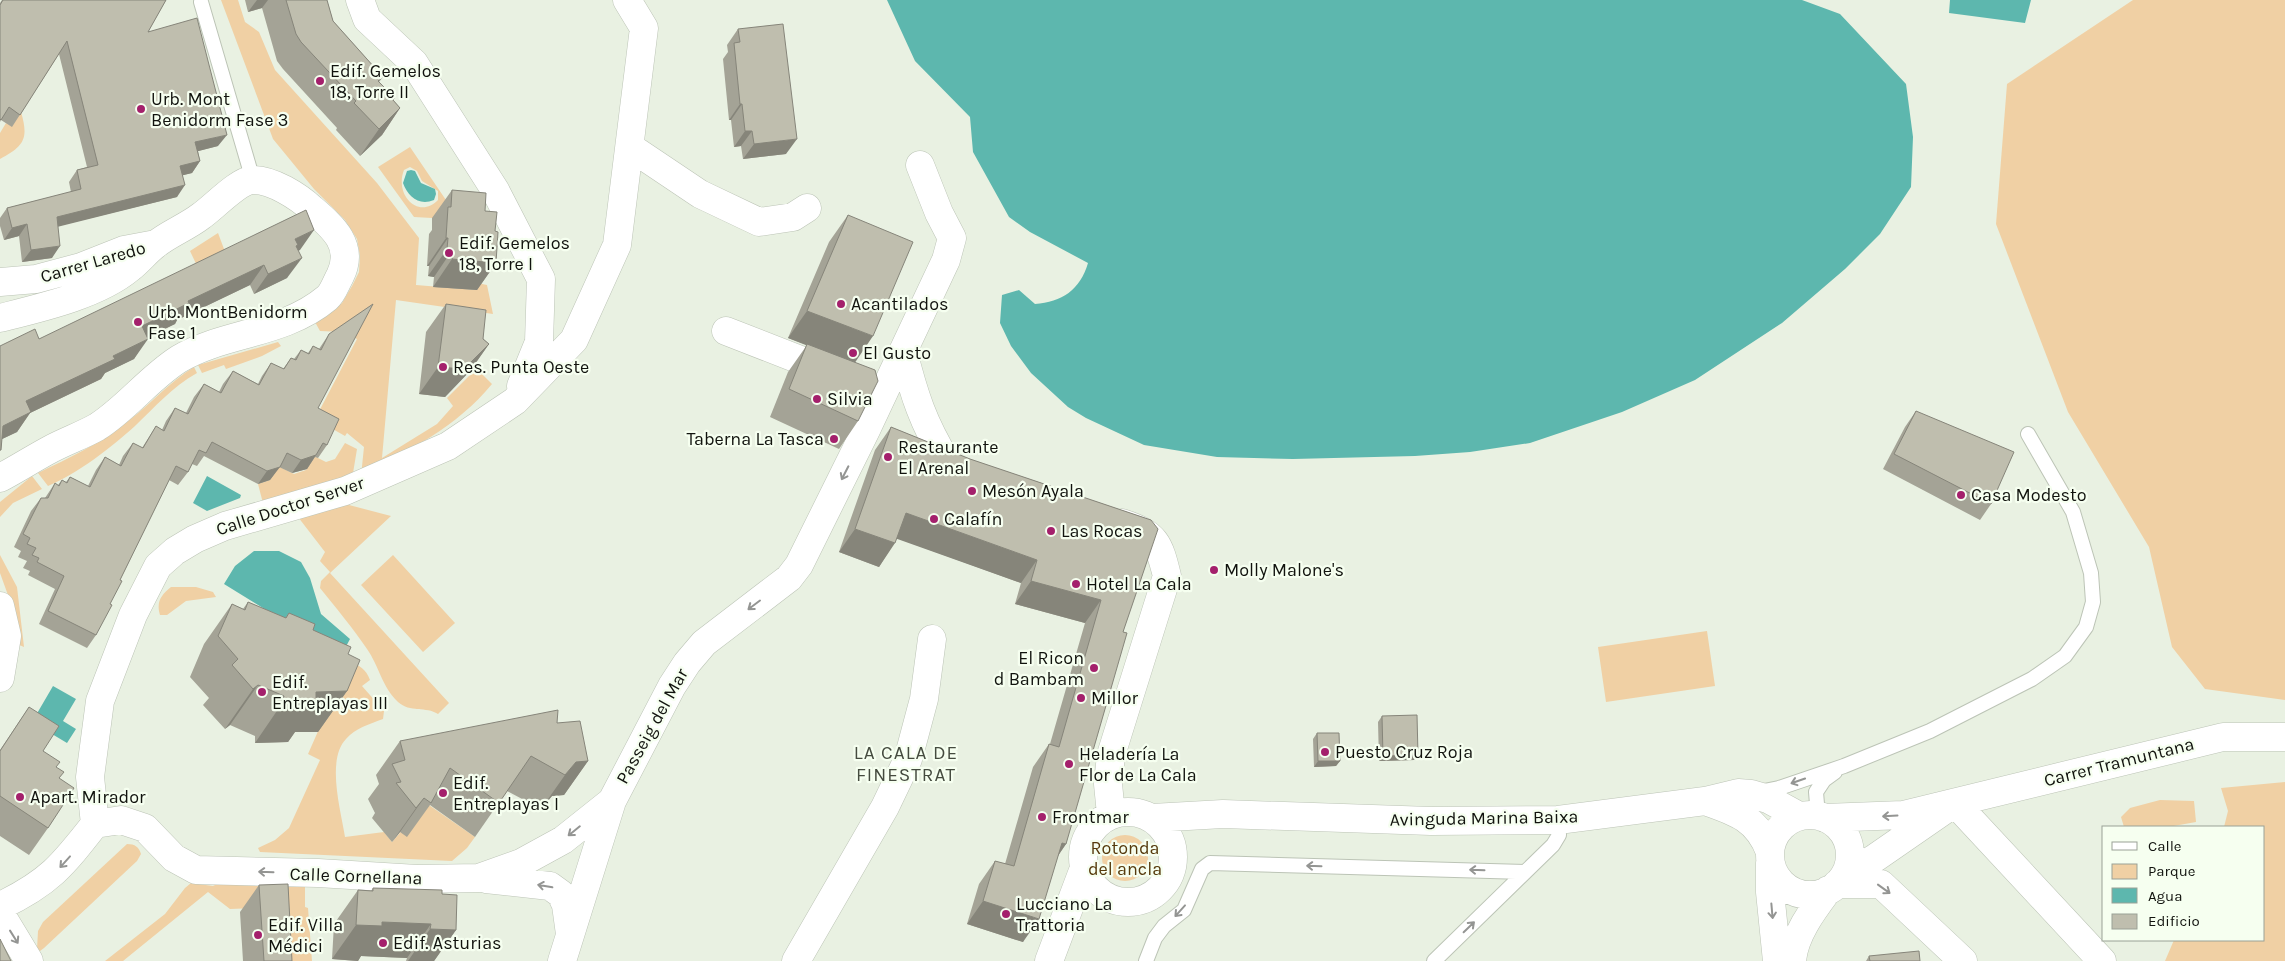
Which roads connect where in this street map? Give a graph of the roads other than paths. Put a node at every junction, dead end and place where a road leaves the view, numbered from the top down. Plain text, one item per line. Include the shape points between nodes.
1 (360, 0) edge
2 (627, 0) edge
3 (201, 2) dead end
4 (630, 147) junction
5 (920, 165) dead end
6 (253, 180) junction
7 (807, 208) dead end
8 (156, 244) junction
9 (0, 282) edge
10 (0, 318) edge
11 (726, 331) dead end
12 (903, 351) junction
13 (884, 392) junction
14 (515, 401) junction
15 (2028, 434) dead end
16 (889, 440) junction
17 (0, 478) edge
18 (1098, 514) edge
19 (0, 606) edge
20 (932, 639) dead end
21 (0, 678) edge
22 (2285, 737) edge
23 (1844, 766) junction
24 (1751, 794) junction
25 (612, 801) junction
26 (1955, 802) junction
27 (1714, 804) junction
28 (1111, 814) junction
29 (1223, 814) junction
30 (1814, 817) junction
31 (1152, 818) junction
32 (1558, 820) junction
33 (95, 824) junction
34 (1174, 854) junction
35 (1770, 857) junction
36 (1084, 868) junction
37 (1525, 872) junction
38 (478, 878) junction
39 (1836, 883) junction
40 (1097, 901) junction
41 (0, 906) edge
42 (0, 913) edge
43 (1059, 932) junction
44 (566, 950) edge
45 (29, 961) edge
46 (796, 961) edge
47 (1048, 961) edge
48 (1146, 961) edge
49 (1434, 961) edge
50 (1777, 961) edge
51 (1792, 961) edge
52 (1963, 961) edge
53 (2102, 961) edge

1 - 14 street via 367,19 414,63 495,190 541,279 540,342
2 - 4 street, Calle Doctor Server via 644,28
3 - 6 lane
4 - 7 street via 700,194 759,222 793,216
4 - 14 street, Calle Doctor Server via 617,245 574,340
5 - 12 street via 952,238 946,260
6 - 8 street via 240,184 184,229
6 - 17 street via 298,196 333,226 343,243 345,266 328,297 282,325 180,359 160,372 132,400 97,427
8 - 9 street, Carrer Laredo via 124,250 81,267 36,279
8 - 10 street via 129,270 92,290
11 - 13 street
12 - 13 street
12 - 16 street via 916,404 934,442 958,466
13 - 16 street
14 - 33 street, Calle Doctor Server via 448,446 345,491 225,526 181,547 158,566 133,615 100,701 90,776
15 - 23 lane via 2073,512 2090,572 2093,602 2086,627 2065,656 2032,679 1930,731
16 -> 25 street, Passeig del Mar via 789,578 704,643 687,663 645,734
18 - 28 street via 1144,530 1161,549 1168,576 1111,755 1108,784
19 - 21 street via 7,636
20 - 46 street via 924,699 908,759 885,807
22 - 26 street, Carrer Tramuntana via 2224,737
23 -> 24 lane
23 - 30 lane via 1824,780 1816,792
24 - 27 street, Avinguda Marina Baixa via 1725,796
24 - 30 street, Avinguda Marina Baixa
25 -> 38 street, Calle Cornellana via 563,840 521,863
25 - 44 street, Passeig del Mar
26 -> 30 street, Carrer Tramuntana via 1903,815
26 - 39 street, Carrer Tramuntana
26 - 53 street
27 - 32 street, Avinguda Marina Baixa
27 - 35 street via 1754,824 1764,835
28 - 31 street via 1139,812
28 - 36 street via 1100,821 1088,836 1082,855
29 - 31 street, Avinguda Marina Baixa
29 - 32 street, Avinguda Marina Baixa via 1431,821
29 - 34 street, Avinguda Marina Baixa via 1197,826
30 - 35 street via 1778,830
30 - 39 street via 1834,823 1848,842 1849,865
31 - 34 street via 1163,827
32 - 37 lane via 1559,834 1554,845
38 -> 33 street, Calle Cornellana via 417,879 196,870 174,858 145,828 121,820
33 -> 41 street via 46,881
34 - 40 street via 1170,874 1158,891 1147,898 1134,902
35 - 39 street via 1775,874 1793,891 1817,894
35 -> 50 street
36 - 40 street via 1096,890
36 - 43 street
37 -> 48 lane via 1210,863 1202,869 1184,910 1155,938
49 -> 37 lane
44 -> 38 street via 566,905 560,894 550,886
39 - 51 street via 1813,910
39 -> 52 street via 1880,884
40 - 43 street
42 -> 45 street
43 - 47 street

